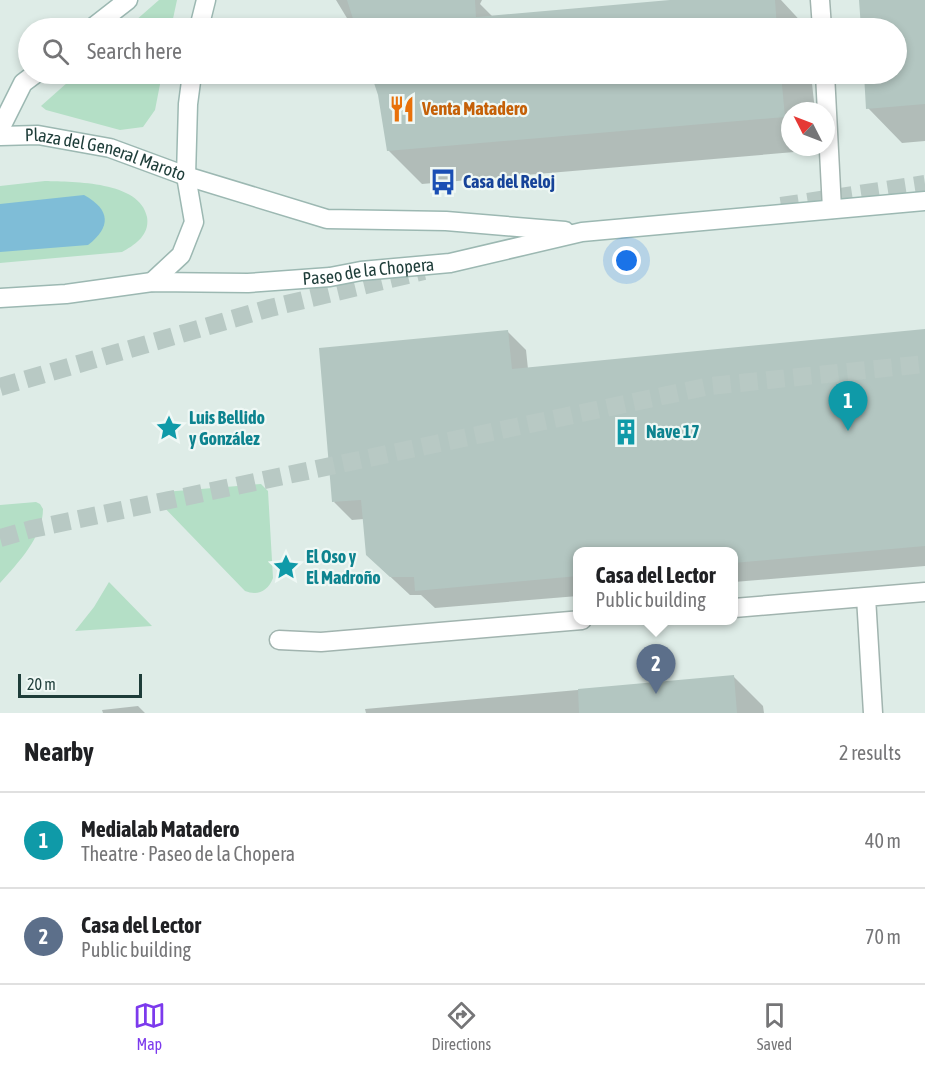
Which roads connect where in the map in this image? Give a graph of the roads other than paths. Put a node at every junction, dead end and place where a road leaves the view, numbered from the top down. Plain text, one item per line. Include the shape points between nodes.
1 (128, 0) edge
2 (206, 0) edge
3 (820, 0) edge
4 (105, 18) edge
5 (202, 18) edge
6 (821, 18) edge
7 (22, 84) edge
8 (191, 84) edge
9 (826, 84) edge
10 (0, 129) edge
11 (0, 136) edge
12 (186, 176) junction
13 (925, 201) edge
14 (832, 209) junction
15 (582, 232) junction
16 (152, 282) junction
17 (0, 298) edge
18 (925, 592) edge
19 (866, 597) junction
20 (738, 608) edge
21 (573, 622) edge
22 (279, 640) dead end
23 (873, 713) edge

1 - 4 street
2 - 5 street
3 - 6 street
7 - 10 street
8 - 12 street
9 - 14 street
11 - 12 street, Plaza del General Maroto via 38,135 110,148
12 - 15 street, Paseo de la Chopera via 327,219 446,221
12 - 16 street, Plaza del General Maroto via 194,222 181,255
13 - 14 street, Paseo de la Chopera
14 - 15 street, Paseo de la Chopera
15 - 16 street, Paseo de la Chopera via 450,263 330,277 248,283
16 - 17 street
18 - 19 street
19 - 20 street
19 - 23 street
21 - 22 street via 321,642

